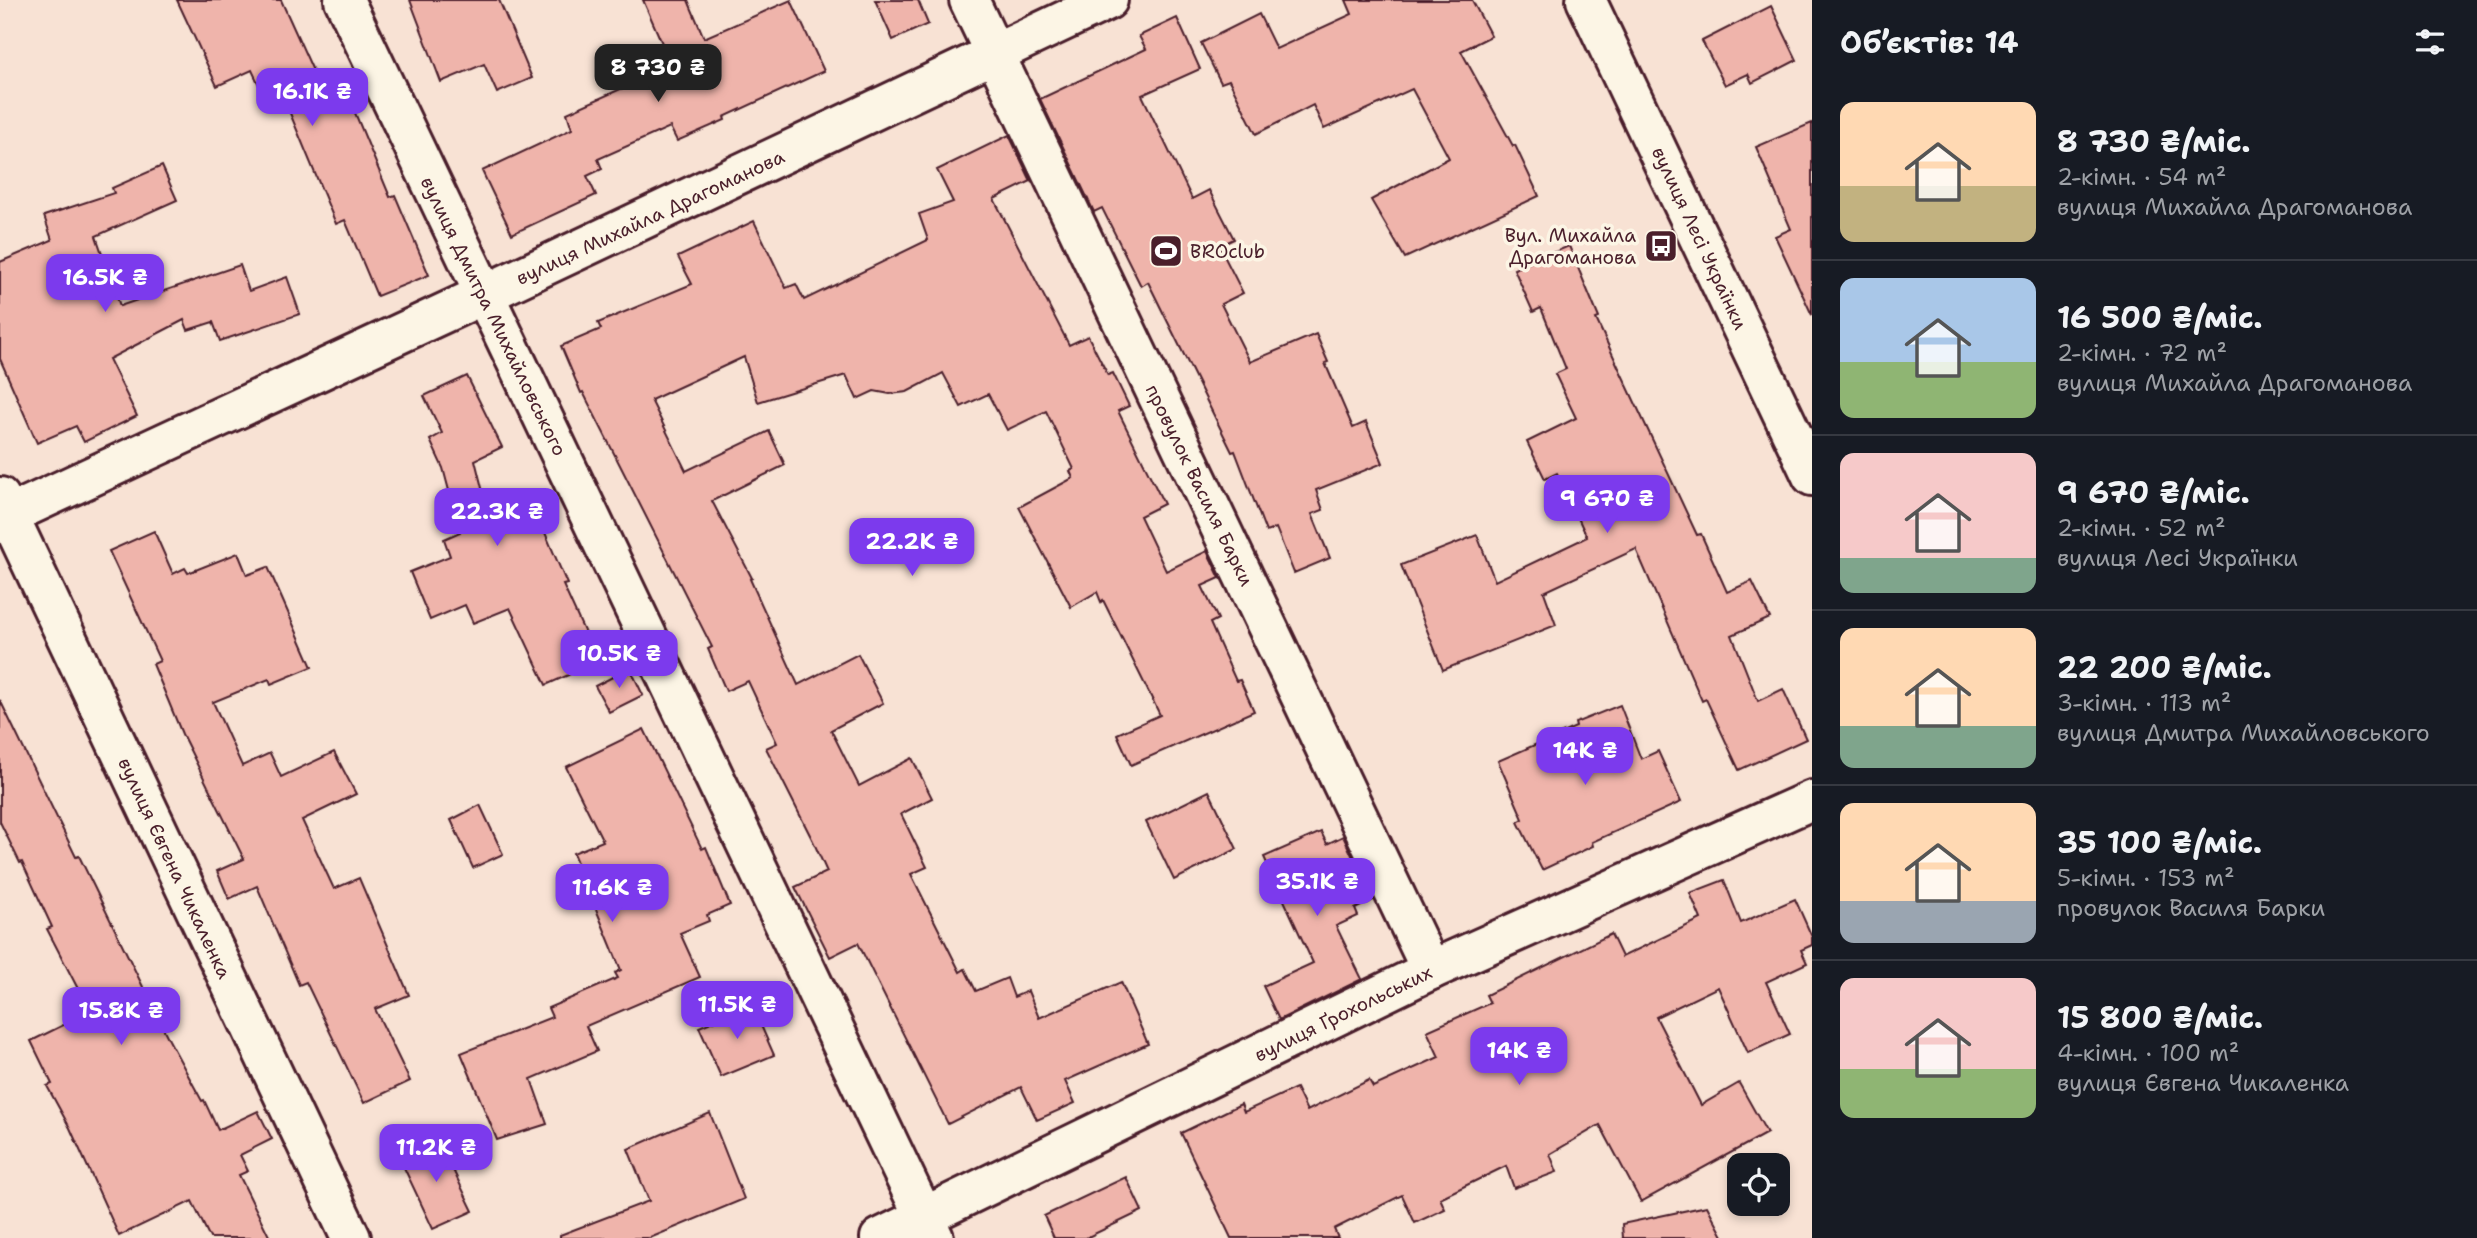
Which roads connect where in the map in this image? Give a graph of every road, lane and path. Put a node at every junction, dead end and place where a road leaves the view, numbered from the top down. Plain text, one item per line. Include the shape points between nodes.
1 (344, 0) edge
2 (969, 0) edge
3 (1108, 0) edge
4 (1586, 0) edge
5 (994, 55) junction
6 (485, 294) junction
7 (1812, 476) edge
8 (3, 511) edge
9 (1812, 800) edge
10 (1431, 970) junction
11 (929, 1228) edge
12 (351, 1238) edge
13 (880, 1238) edge

1 - 6 street, вулиця Дмитра Михайловського
2 - 5 street, провулок Василя Барки
3 - 5 street, вулиця Михайла Драгоманова
4 - 7 street, вулиця Лесі Українки
5 - 6 street, вулиця Михайла Драгоманова
5 - 10 street, провулок Василя Барки
6 - 8 street, вулиця Михайла Драгоманова
6 - 11 street, вулиця Дмитра Михайловського
8 - 12 street, вулиця Євгена Чикаленка
9 - 10 street, вулиця Ґрохольських
10 - 11 street, вулиця Ґрохольських
11 - 13 street, вулиця Ґрохольських

